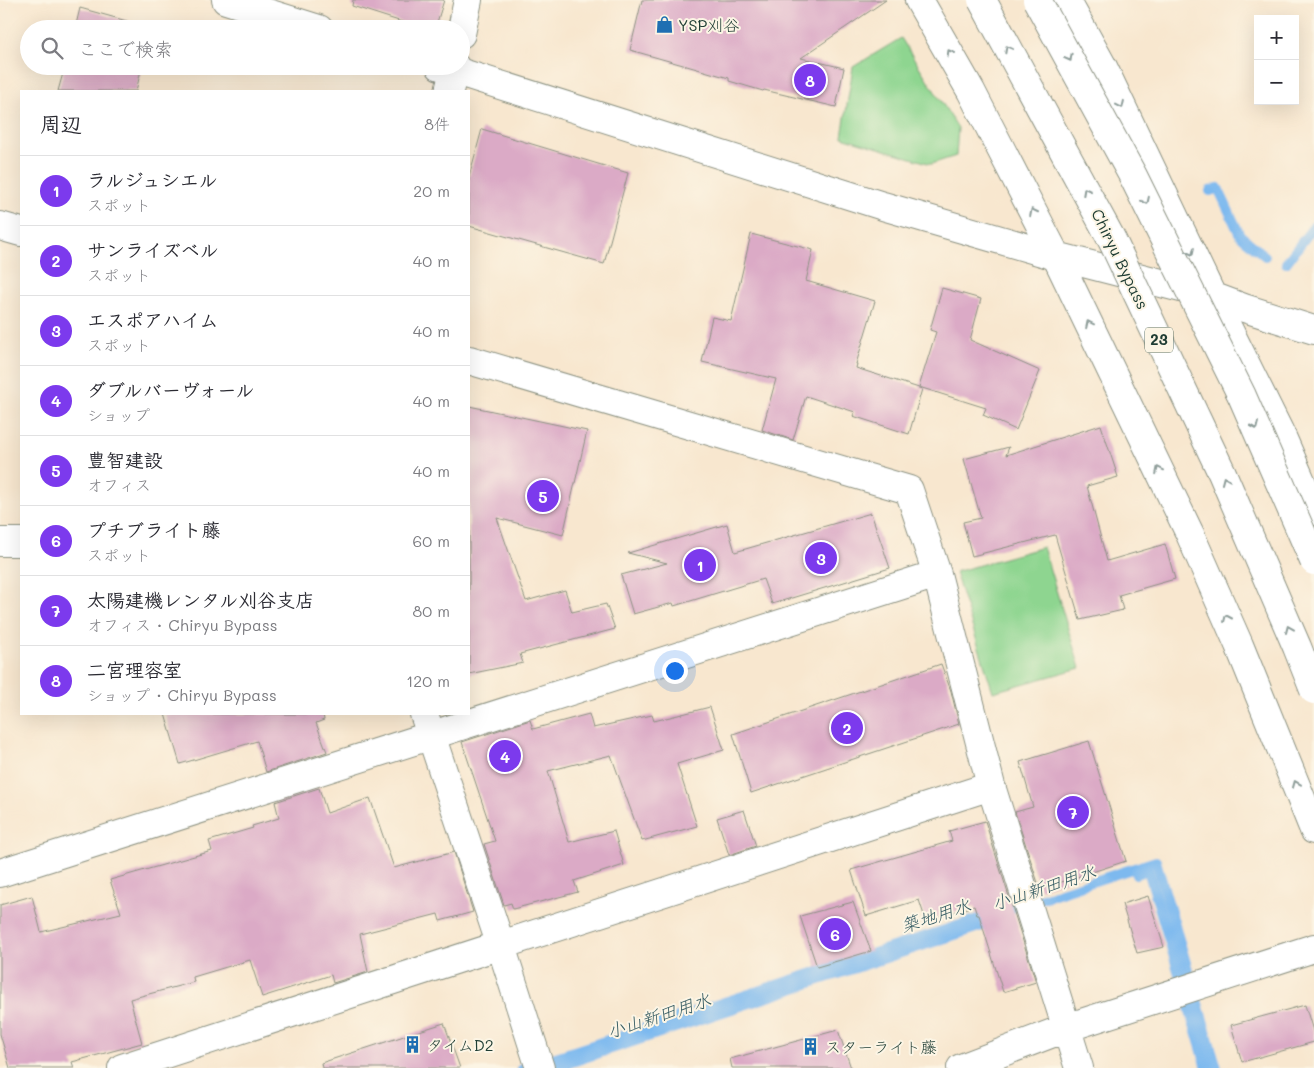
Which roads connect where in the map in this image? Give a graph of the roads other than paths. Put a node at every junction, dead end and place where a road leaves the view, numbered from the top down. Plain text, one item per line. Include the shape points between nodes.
1 (226, 0) edge
2 (468, 0) edge
3 (919, 0) edge
4 (982, 0) edge
5 (1037, 0) edge
6 (1066, 0) edge
7 (290, 20) edge
8 (464, 20) edge
9 (452, 75) edge
10 (0, 226) edge
11 (20, 232) edge
12 (1056, 256) junction
13 (1212, 296) junction
14 (1314, 330) edge
15 (470, 360) edge
16 (1314, 511) edge
17 (0, 542) edge
18 (20, 542) edge
19 (1314, 561) edge
20 (937, 574) junction
21 (1314, 690) edge
22 (470, 712) edge
23 (461, 715) edge
24 (427, 725) edge
25 (991, 786) junction
26 (1314, 830) edge
27 (0, 873) edge
28 (501, 946) junction
29 (1314, 948) edge
30 (1066, 1028) junction
31 (538, 1061) edge
32 (122, 1068) edge
33 (961, 1068) edge
34 (1079, 1068) edge

1 - 7 main road
2 - 8 main road
12 -> 3 main road via 971,91
21 -> 4 main road, Chiryu Bypass / 23, bridge via 1222,473 1112,240
5 -> 19 main road, bridge via 1133,176 1234,378
6 -> 13 main road via 1103,67
9 - 12 main road
10 - 11 main road
12 - 13 main road
26 -> 12 main road via 1189,532
13 - 14 main road
13 - 16 main road via 1282,437
15 - 20 main road via 909,490
17 - 18 main road
20 - 22 main road
20 - 25 main road
23 - 24 main road
24 - 27 main road
24 - 28 main road
25 - 28 main road
25 - 30 main road
28 - 31 main road
28 - 32 main road
29 - 30 main road
30 - 33 main road
30 - 34 main road

